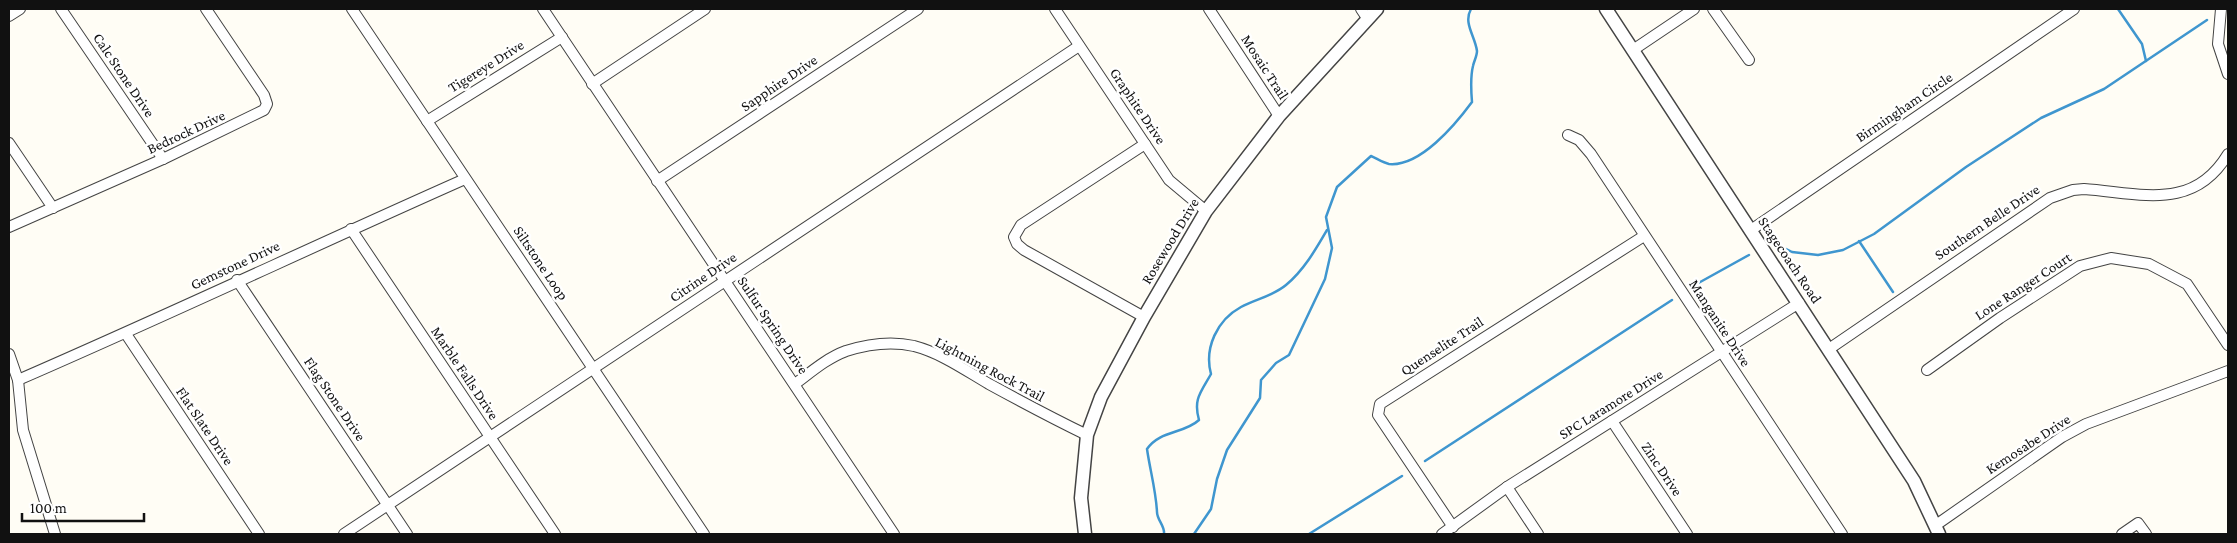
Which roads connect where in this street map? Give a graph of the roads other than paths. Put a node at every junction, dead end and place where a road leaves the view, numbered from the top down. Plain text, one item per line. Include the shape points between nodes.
1 (20, 9) edge
2 (61, 9) edge
3 (206, 9) edge
4 (352, 9) edge
5 (543, 9) edge
6 (705, 9) edge
7 (918, 9) edge
8 (1056, 9) edge
9 (1209, 9) edge
10 (1377, 9) edge
11 (1606, 9) edge
12 (1694, 9) edge
13 (1713, 9) edge
14 (2074, 9) edge
15 (2221, 9) edge
16 (1364, 13) edge
17 (9, 16) edge
18 (562, 37) junction
19 (1079, 46) junction
20 (1633, 50) junction
21 (1750, 60) dead end
22 (2228, 74) edge
23 (592, 84) junction
24 (1279, 116) junction
25 (427, 122) junction
26 (1568, 135) dead end
27 (9, 142) edge
28 (1145, 144) junction
29 (2228, 154) edge
30 (163, 159) junction
31 (465, 179) junction
32 (657, 182) junction
33 (53, 208) junction
34 (1206, 211) junction
35 (9, 227) edge
36 (351, 229) junction
37 (1751, 230) junction
38 (1644, 236) junction
39 (237, 280) junction
40 (724, 280) junction
41 (1799, 303) junction
42 (1144, 317) junction
43 (126, 334) junction
44 (2228, 345) edge
45 (1829, 350) junction
46 (1721, 352) junction
47 (9, 354) edge
48 (594, 368) junction
49 (1928, 370) dead end
50 (2228, 372) edge
51 (18, 380) junction
52 (795, 384) junction
53 (1612, 421) junction
54 (1088, 435) junction
55 (490, 438) junction
56 (1507, 488) junction
57 (388, 506) junction
58 (1453, 527) junction
59 (1937, 529) edge
60 (55, 534) edge
61 (259, 534) edge
62 (344, 534) edge
63 (407, 534) edge
64 (555, 534) edge
65 (704, 534) edge
66 (894, 534) edge
67 (1085, 534) edge
68 (1442, 534) edge
69 (1538, 534) edge
70 (1687, 534) edge
71 (1842, 534) edge
72 (2122, 534) edge
73 (2146, 534) edge

1 - 17 street
2 - 30 street, Calc Stone Drive
3 - 30 street, Bedrock Drive via 267,104 258,115
4 - 25 street, Siltstone Loop
5 - 18 street, Sulfur Spring Drive
6 - 23 street
7 - 32 street, Sapphire Drive
8 - 19 street, Graphite Drive
9 - 24 street, Mosaic Trail
10 - 16 street, Rosewood Drive
11 - 20 street, Stagecoach Road
12 - 20 street
13 - 21 street
14 - 37 street, Birmingham Circle
15 - 22 street via 2218,44
16 - 24 street, Rosewood Drive
18 - 23 street, Sulfur Spring Drive
18 - 25 street, Tigereye Drive
19 - 28 street, Graphite Drive
19 - 40 street, Citrine Drive
20 - 37 street, Stagecoach Road
23 - 32 street, Sulfur Spring Drive
24 - 34 street, Rosewood Drive
25 - 31 street, Siltstone Loop
26 - 38 street, Manganite Drive via 1579,140 1591,154
27 - 33 street
28 - 34 street, Graphite Drive via 1169,180
28 - 42 street via 1021,225 1014,237 1024,250
29 - 45 street, Southern Belle Drive via 2208,179 2185,192 2162,195 2084,189 2050,198
30 - 33 street, Bedrock Drive
31 - 36 street, Gemstone Drive
31 - 48 street, Siltstone Loop
32 - 40 street, Sulfur Spring Drive
33 - 35 street, Bedrock Drive
34 - 42 street, Rosewood Drive
36 - 39 street, Gemstone Drive
36 - 55 street, Marble Falls Drive
37 - 41 street, Stagecoach Road
38 - 46 street, Manganite Drive
38 - 58 street, Quenselite Trail via 1380,404 1378,415
39 - 43 street, Gemstone Drive
39 - 57 street, Flag Stone Drive
40 - 48 street, Citrine Drive
40 - 52 street, Sulfur Spring Drive
41 - 45 street, Stagecoach Road
41 - 46 street, SPC Laramore Drive
42 - 54 street, Rosewood Drive via 1102,397
43 - 51 street, Gemstone Drive
43 - 61 street, Flat Slate Drive
44 - 49 street, Lone Ranger Court via 2187,284 2149,264 2111,258 2080,266 1979,332
45 - 59 street, Stagecoach Road via 1914,481
46 - 53 street, SPC Laramore Drive
46 - 71 street, Manganite Drive
47 - 51 street
48 - 55 street, Citrine Drive
48 - 65 street, Siltstone Loop
50 - 59 street, Kemosabe Drive via 2086,424 2062,436
51 - 60 street via 23,430
52 - 54 street, Lightning Rock Trail via 846,351 885,344 914,346 938,354 1044,415
52 - 66 street, Sulfur Spring Drive
53 - 56 street, SPC Laramore Drive
53 - 70 street, Zinc Drive
54 - 67 street, Rosewood Drive via 1081,498
55 - 57 street, Citrine Drive
55 - 64 street, Marble Falls Drive
56 - 58 street, SPC Laramore Drive
56 - 69 street
57 - 62 street, Citrine Drive
57 - 63 street, Flag Stone Drive
58 - 68 street, SPC Laramore Drive
72 - 73 street via 2138,523

